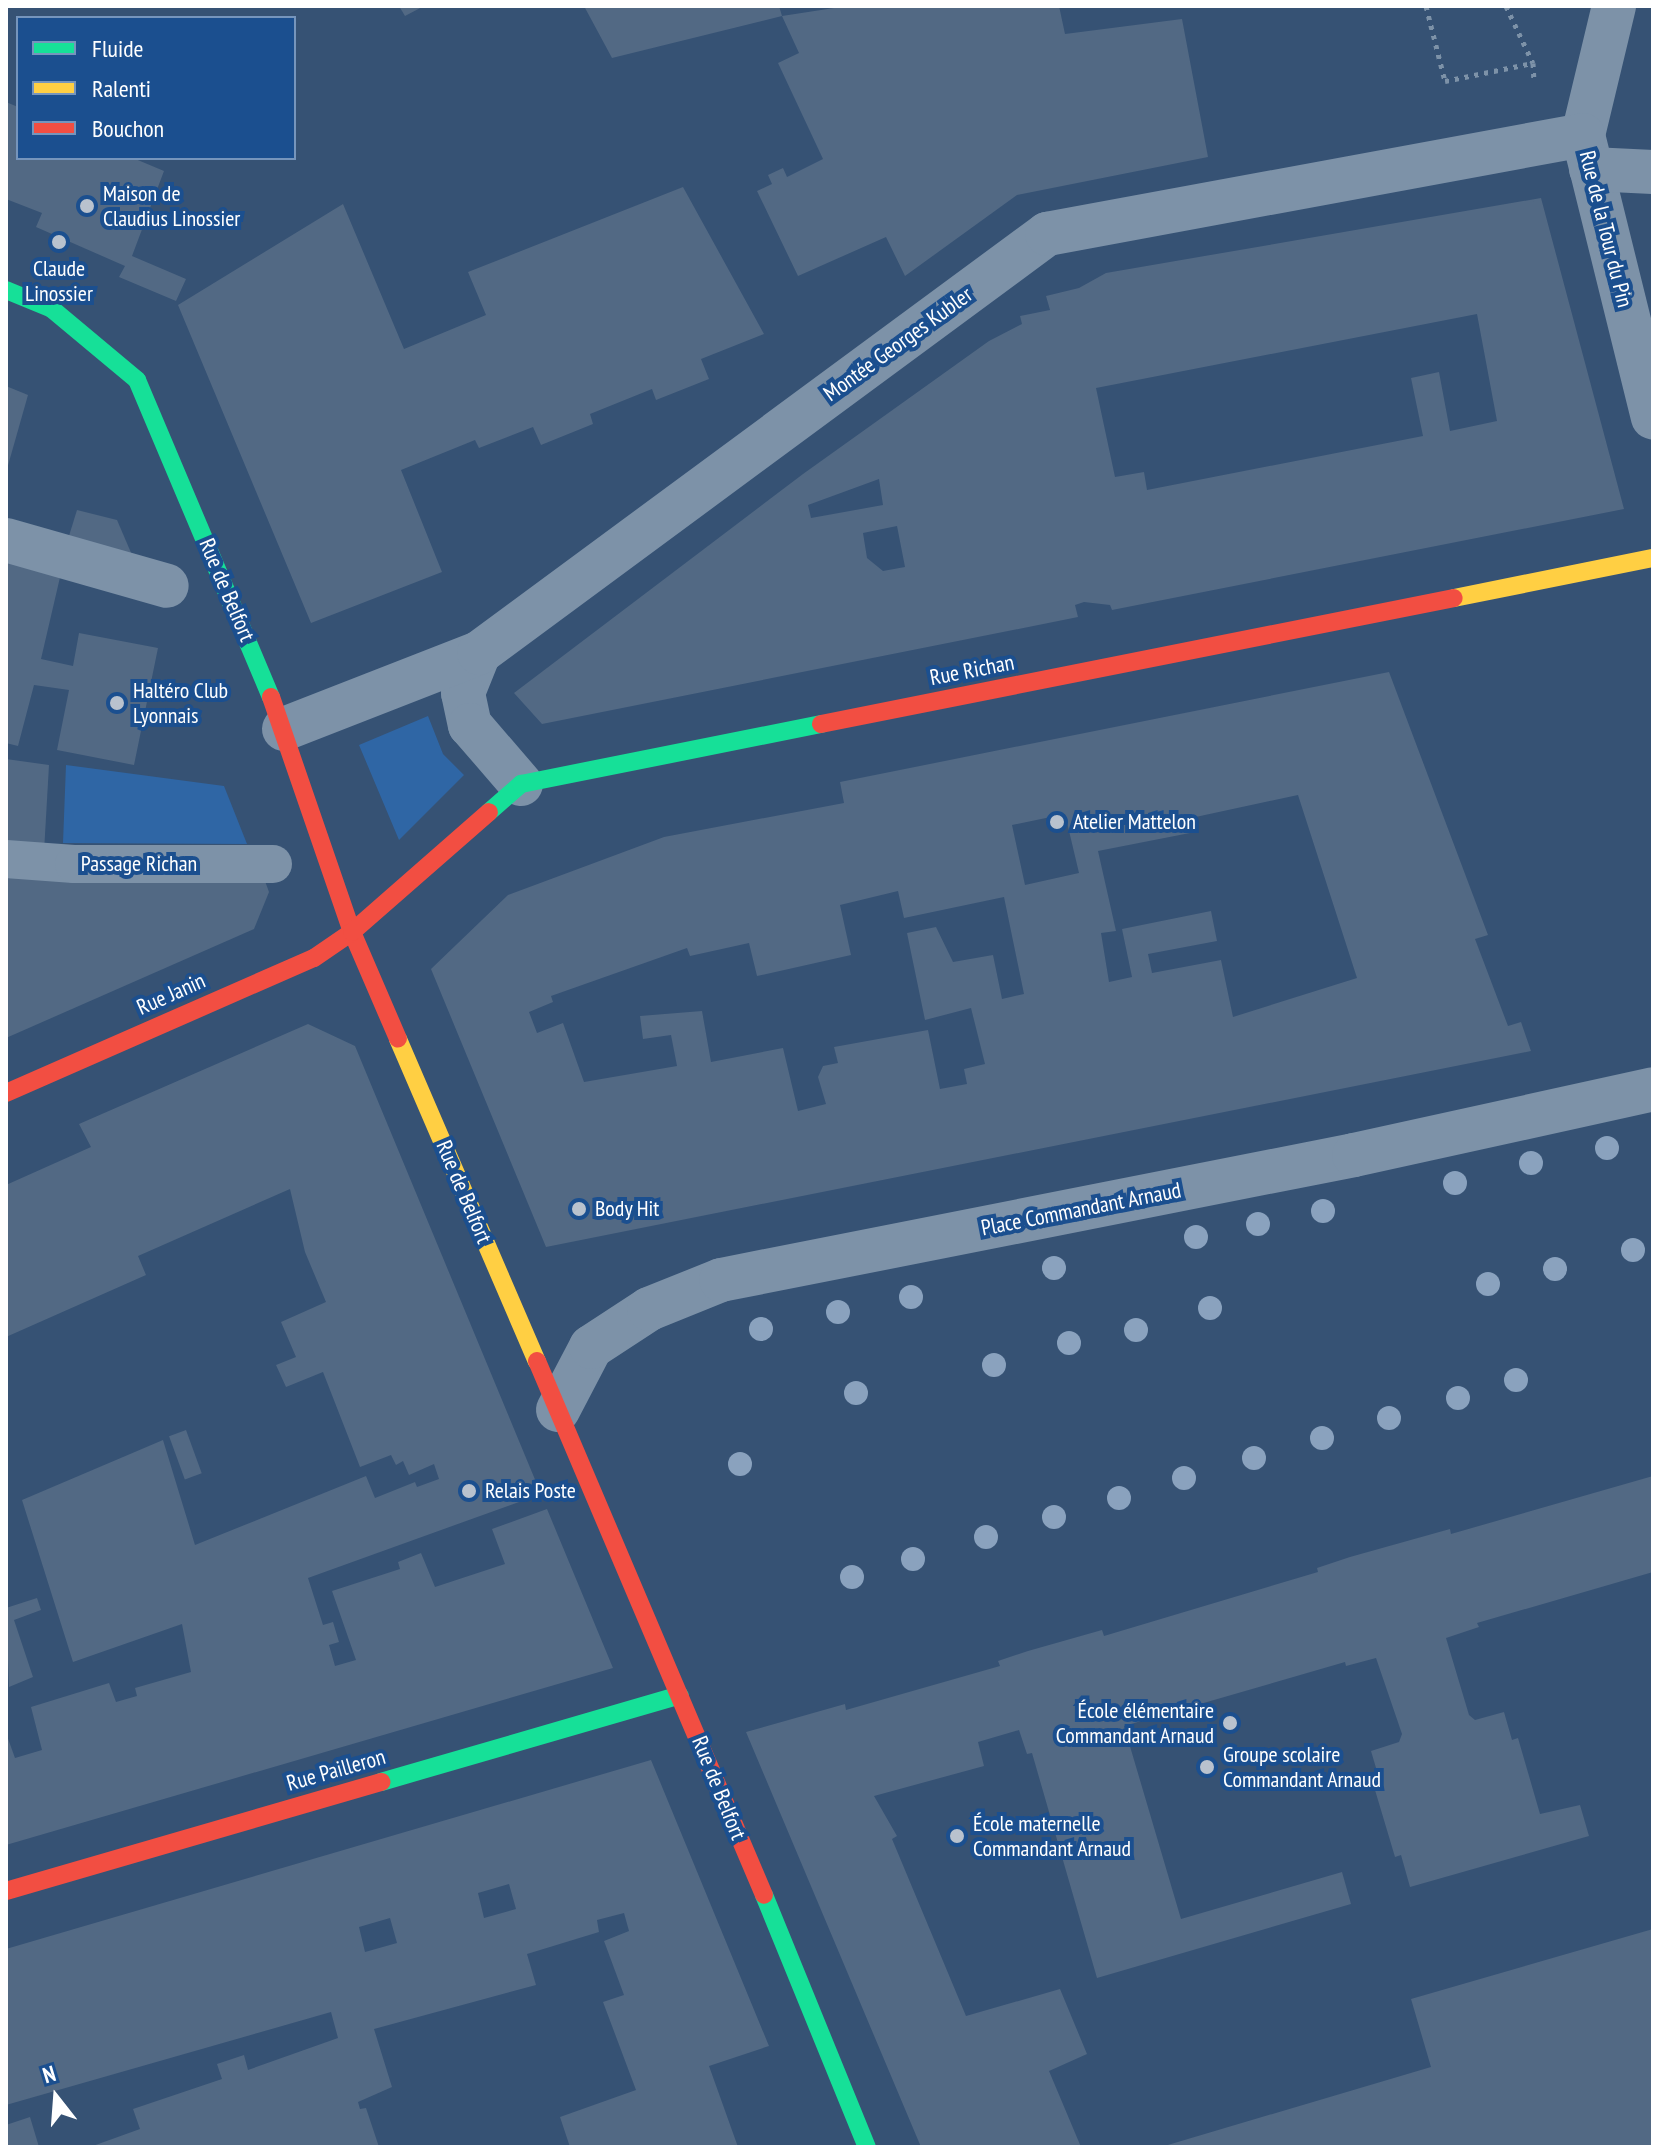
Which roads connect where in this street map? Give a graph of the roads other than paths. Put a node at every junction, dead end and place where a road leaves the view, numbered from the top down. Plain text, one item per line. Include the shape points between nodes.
1 (1614, 6) edge
2 (1587, 152) junction
3 (1653, 172) edge
4 (6, 290) edge
5 (1653, 417) edge
6 (6, 540) edge
7 (1653, 558) edge
8 (167, 586) dead end
9 (479, 653) junction
10 (284, 729) junction
11 (521, 784) junction
12 (6, 859) edge
13 (273, 864) dead end
14 (352, 932) junction
15 (1653, 1089) edge
16 (6, 1093) edge
17 (558, 1410) junction
18 (680, 1695) junction
19 (6, 1891) edge
20 (867, 2147) edge

1 - 2 street
2 - 3 street, Montée Georges Kubler
2 - 5 street, Rue de la Tour du Pin
2 - 9 street, Montée Georges Kubler via 1047,234
4 - 10 street, Rue de Belfort via 52,309 137,380
6 - 8 street
7 - 11 street, Rue Richan
9 - 10 street, Montée Georges Kubler
9 - 11 street via 463,693 470,725
10 - 14 street, Rue de Belfort
11 - 14 street, Rue Richan
12 - 13 lane, Passage Richan
14 - 16 street, Rue Janin via 314,958
14 - 17 street, Rue de Belfort
15 - 17 street, Place Commandant Arnaud via 1339,1159 721,1280 649,1309 591,1347
17 - 18 street, Rue de Belfort
18 - 19 street, Rue Pailleron
18 - 20 street, Rue de Belfort

